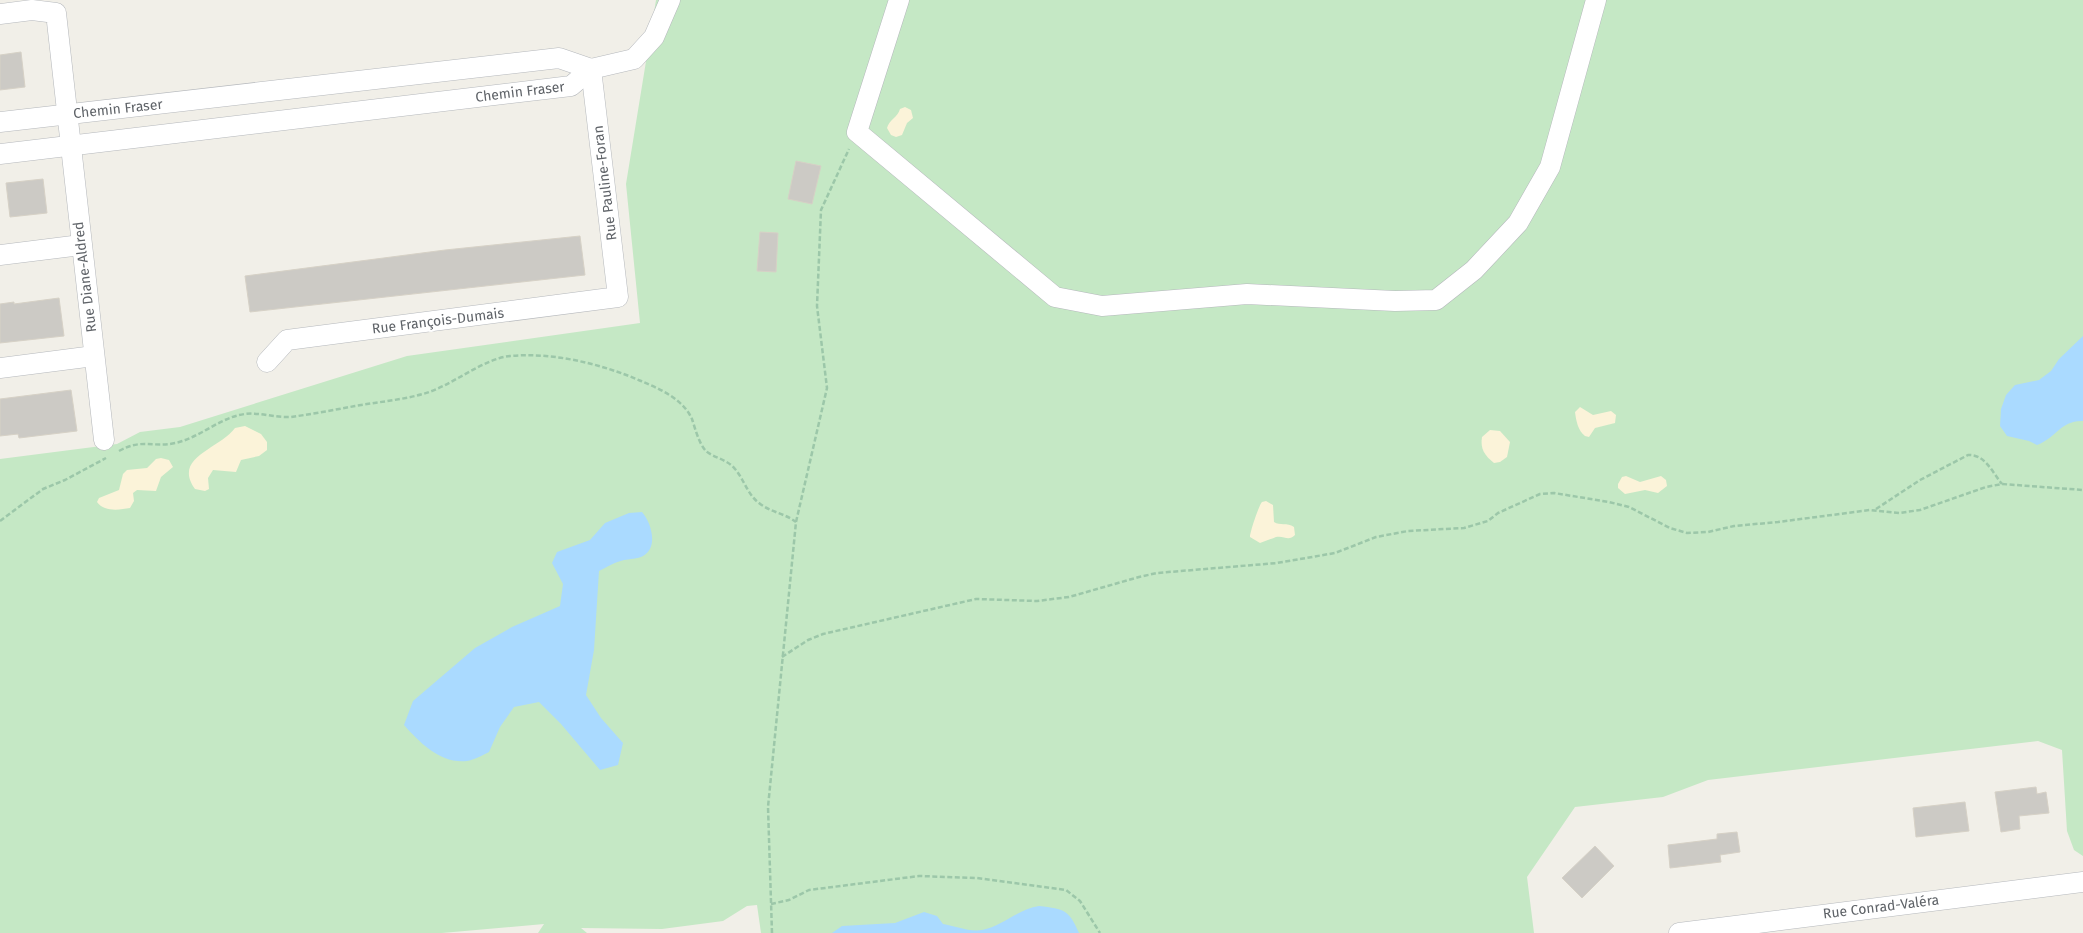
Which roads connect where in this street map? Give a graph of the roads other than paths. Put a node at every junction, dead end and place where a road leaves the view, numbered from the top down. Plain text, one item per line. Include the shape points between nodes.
1 (670, 0) edge
2 (898, 0) edge
3 (1596, 0) edge
4 (0, 14) edge
5 (591, 70) junction
6 (67, 114) junction
7 (0, 122) edge
8 (70, 144) junction
9 (0, 154) edge
10 (81, 245) junction
11 (0, 255) edge
12 (618, 297) joint
13 (94, 356) junction
14 (267, 362) dead end
15 (0, 368) edge
16 (109, 450) road end
17 (2083, 882) edge
18 (1679, 933) edge

1 - 5 street via 654,37 634,58
2 - 3 street via 858,132 1055,297 1102,306 1246,294 1436,300 1474,270 1518,222 1550,167
4 - 6 street, Rue Diane-Aldred via 32,10 56,13
5 - 6 street, Chemin Fraser via 559,58
5 - 8 street, Chemin Fraser via 571,86
5 - 12 street, Rue Pauline-Foran
6 - 7 street, Chemin Fraser
6 - 8 street, Rue Diane-Aldred
8 - 9 street, Chemin Fraser
8 - 10 street, Rue Diane-Aldred
10 - 11 street
10 - 13 street, Rue Diane-Aldred
12 - 14 street, Rue François-Dumais via 287,340
13 - 15 street
13 - 16 street, Rue Diane-Aldred
17 - 18 street, Rue Conrad-Valéra

